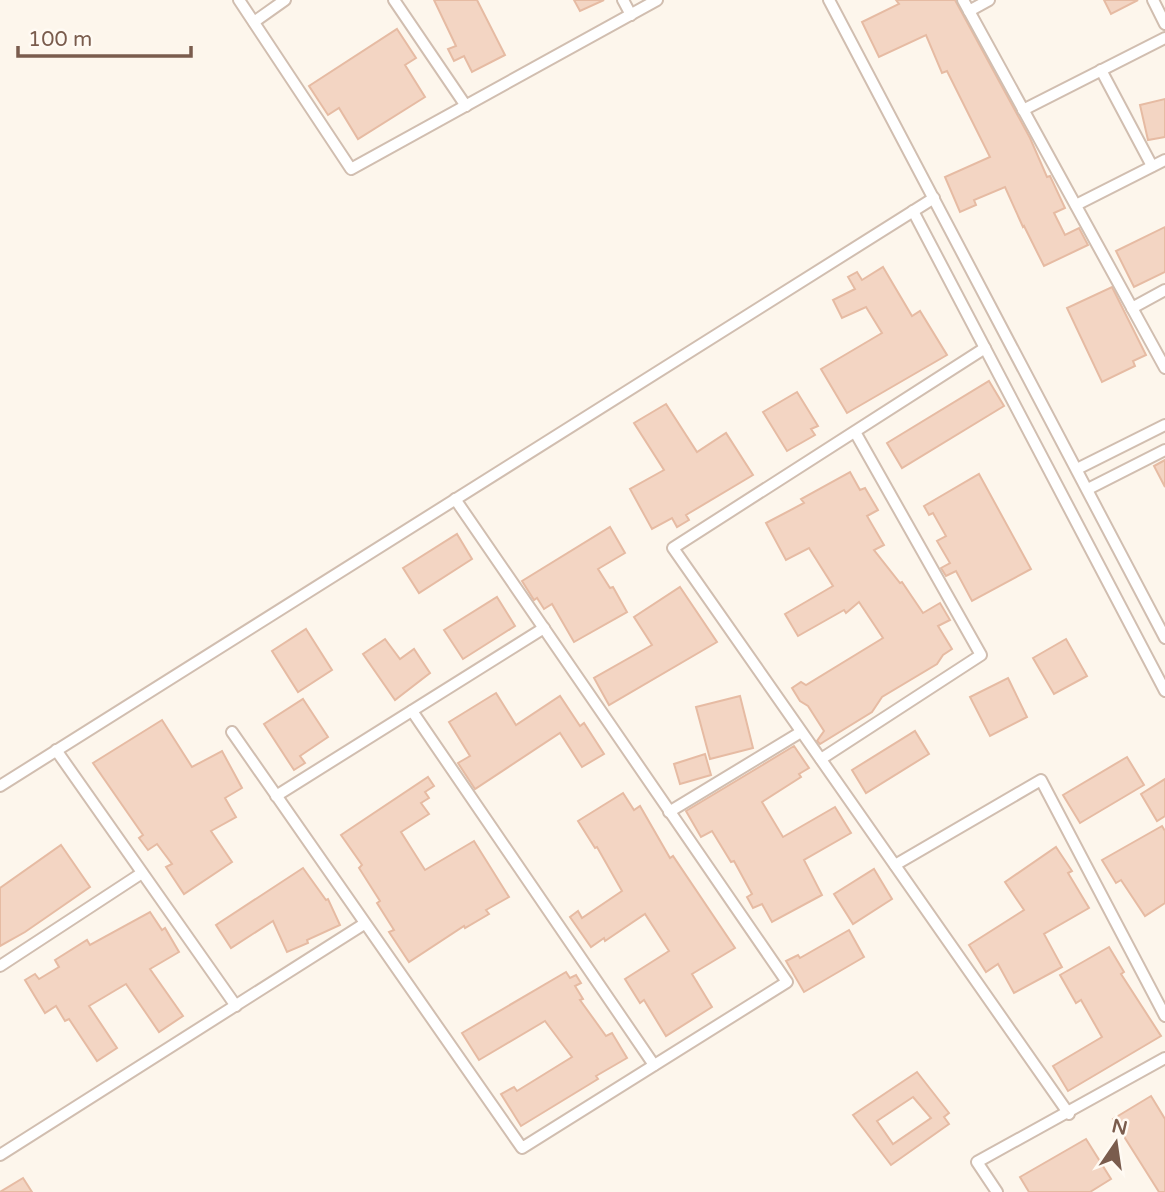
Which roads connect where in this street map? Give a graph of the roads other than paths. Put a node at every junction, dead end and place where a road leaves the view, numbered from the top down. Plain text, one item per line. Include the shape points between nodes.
1 (239, 0) edge
2 (285, 0) edge
3 (394, 0) edge
4 (623, 0) edge
5 (657, 0) edge
6 (829, 0) edge
7 (963, 0) edge
8 (989, 0) edge
9 (1153, 0) edge
10 (969, 11) junction
11 (631, 15) junction
12 (254, 22) junction
13 (1165, 24) edge
14 (1165, 38) edge
15 (1101, 71) junction
16 (466, 106) junction
17 (1023, 110) junction
18 (1165, 160) edge
19 (1152, 166) junction
20 (934, 198) junction
21 (1076, 205) junction
22 (913, 211) junction
23 (1165, 290) edge
24 (1132, 308) junction
25 (985, 348) junction
26 (1165, 368) edge
27 (1165, 425) edge
28 (855, 432) junction
29 (1165, 450) edge
30 (1077, 470) junction
31 (1088, 489) junction
32 (455, 499) junction
33 (544, 628) junction
34 (1165, 638) edge
35 (1165, 691) edge
36 (412, 711) junction
37 (232, 732) dead end
38 (801, 732) junction
39 (56, 750) junction
40 (821, 759) junction
41 (0, 786) edge
42 (276, 796) junction
43 (669, 812) junction
44 (895, 865) junction
45 (142, 873) junction
46 (364, 924) junction
47 (0, 966) edge
48 (236, 1006) junction
49 (1165, 1016) edge
50 (1165, 1058) edge
51 (654, 1065) junction
52 (1069, 1114) junction
53 (0, 1155) edge
54 (997, 1192) edge

1 - 12 street
2 - 12 street
3 - 16 street
4 - 11 street
5 - 11 street
6 - 20 street
7 - 10 street
8 - 10 street
9 - 13 street
10 - 17 street
11 - 16 street
12 - 16 street via 351,169
14 - 15 street
15 - 17 street
15 - 19 street
17 - 21 street
18 - 19 street
19 - 21 street
20 - 22 street
20 - 30 street
21 - 24 street
22 - 25 street
22 - 32 street
23 - 24 street
24 - 26 street
25 - 28 street
25 - 35 street
27 - 30 street
28 - 38 street via 673,548
28 - 40 street via 981,655
29 - 31 street
30 - 31 street
31 - 34 street
32 - 33 street
32 - 39 street
33 - 36 street
33 - 43 street
36 - 42 street
36 - 51 street
37 - 42 street
38 - 40 street
38 - 43 street
39 - 41 street
39 - 45 street
40 - 44 street
42 - 46 street
43 - 51 street via 787,982
44 - 49 street via 1041,780
44 - 52 street
45 - 47 street
45 - 48 street
46 - 48 street
46 - 51 street via 522,1148
48 - 53 street
50 - 52 street
52 - 54 street via 977,1162

